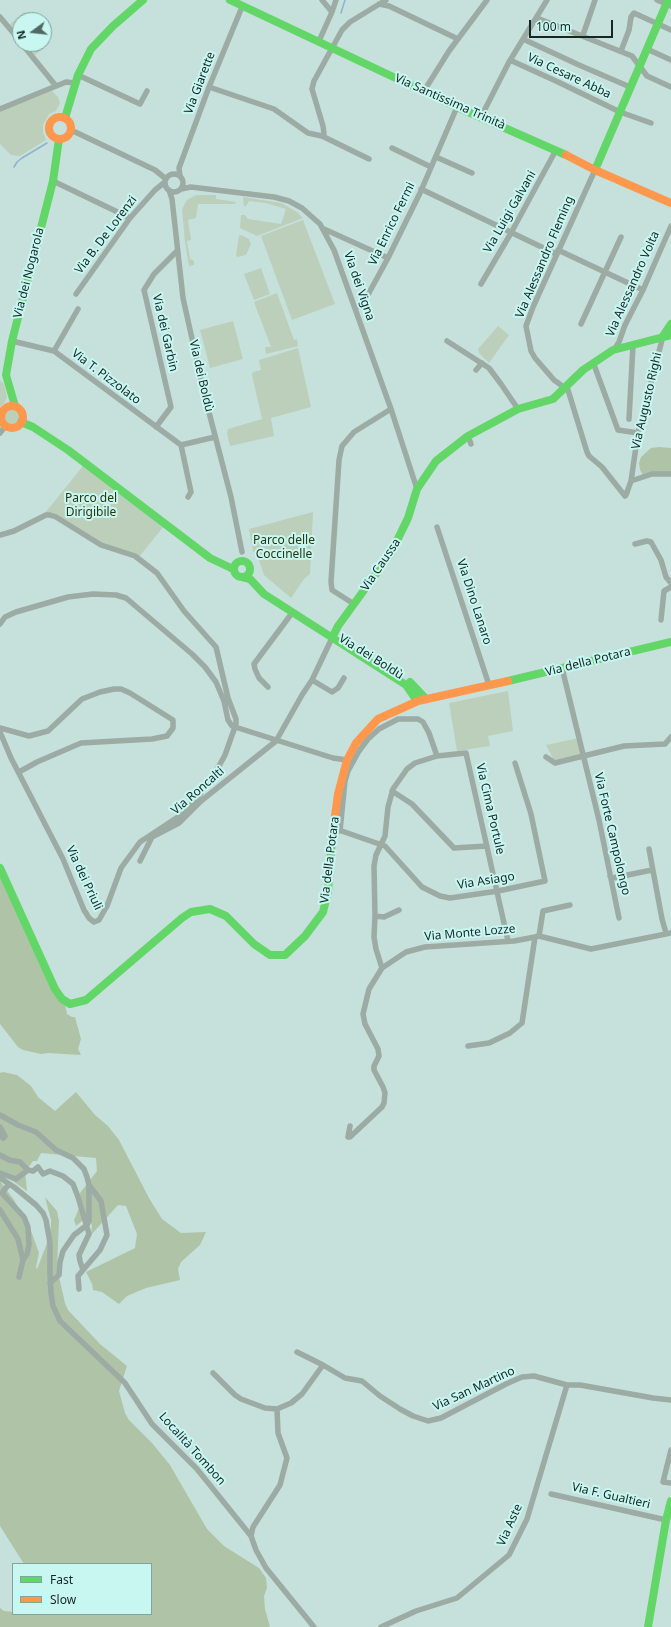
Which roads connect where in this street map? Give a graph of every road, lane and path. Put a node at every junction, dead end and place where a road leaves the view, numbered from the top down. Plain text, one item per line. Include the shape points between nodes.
1 (142, 0) edge
2 (230, 0) edge
3 (322, 0) edge
4 (336, 0) edge
5 (386, 0) edge
6 (487, 0) edge
7 (547, 0) edge
8 (595, 0) edge
9 (657, 0) edge
10 (379, 4) junction
11 (668, 4) edge
12 (242, 7) junction
13 (332, 12) junction
14 (0, 17) edge
15 (537, 18) junction
16 (658, 23) junction
17 (671, 30) edge
18 (12, 31) edge
19 (583, 35) junction
20 (523, 38) junction
21 (458, 39) junction
22 (319, 41) junction
23 (332, 48) junction
24 (647, 49) junction
25 (621, 51) junction
26 (28, 52) edge
27 (671, 60) edge
28 (508, 62) junction
29 (639, 66) junction
30 (76, 79) junction
31 (56, 86) junction
32 (209, 87) junction
33 (630, 87) junction
34 (671, 87) edge
35 (147, 91) dead end
36 (424, 91) junction
37 (457, 107) junction
38 (0, 109) edge
39 (620, 112) junction
40 (481, 116) junction
41 (65, 118) junction
42 (651, 123) dead end
43 (71, 130) junction
44 (322, 136) junction
45 (59, 139) junction
46 (392, 148) dead end
47 (556, 150) junction
48 (436, 157) junction
49 (368, 159) dead end
50 (431, 167) junction
51 (179, 168) junction
52 (595, 170) junction
53 (472, 173) dead end
54 (181, 178) junction
55 (53, 181) junction
56 (168, 181) junction
57 (191, 187) junction
58 (421, 189) junction
59 (179, 190) junction
60 (172, 198) junction
61 (671, 203) edge
62 (130, 218) junction
63 (671, 226) edge
64 (324, 229) junction
65 (511, 233) junction
66 (621, 237) dead end
67 (177, 251) junction
68 (557, 252) junction
69 (388, 258) junction
70 (606, 272) junction
71 (481, 284) dead end
72 (643, 290) junction
73 (76, 294) dead end
74 (355, 308) junction
75 (78, 309) dead end
76 (581, 324) dead end
77 (671, 324) edge
78 (667, 336) edge
79 (12, 341) junction
80 (447, 341) dead end
81 (633, 345) junction
82 (613, 350) junction
83 (54, 351) junction
84 (593, 362) junction
85 (482, 363) junction
86 (476, 370) dead end
87 (3, 375) edge
88 (566, 388) junction
89 (15, 406) junction
90 (391, 409) junction
91 (518, 409) junction
92 (629, 419) dead end
93 (21, 422) junction
94 (6, 425) junction
95 (156, 427) junction
96 (0, 433) edge
97 (638, 433) junction
98 (215, 436) junction
99 (181, 445) junction
100 (671, 474) edge
101 (631, 481) junction
102 (416, 488) junction
103 (188, 497) dead end
104 (438, 527) dead end
105 (0, 535) edge
106 (636, 544) dead end
107 (242, 552) joint
108 (238, 564) junction
109 (242, 577) junction
110 (671, 583) edge
111 (671, 587) edge
112 (258, 588) junction
113 (354, 604) junction
114 (295, 615) junction
115 (661, 620) dead end
116 (0, 624) edge
117 (333, 636) junction
118 (671, 642) edge
119 (562, 668) junction
120 (344, 678) dead end
121 (312, 680) junction
122 (489, 685) junction
123 (268, 687) dead end
124 (417, 698) junction
125 (0, 728) edge
126 (235, 728) junction
127 (0, 732) edge
128 (671, 737) edge
129 (276, 741) junction
130 (437, 756) junction
131 (583, 756) junction
132 (546, 757) dead end
133 (347, 760) junction
134 (515, 763) dead end
135 (19, 772) junction
136 (392, 791) junction
137 (337, 830) junction
138 (381, 844) junction
139 (487, 846) junction
140 (649, 849) dead end
141 (140, 861) dead end
142 (0, 868) edge
143 (652, 870) junction
144 (610, 876) junction
145 (498, 891) junction
146 (570, 905) dead end
147 (399, 910) dead end
148 (376, 916) junction
149 (619, 918) dead end
150 (669, 933) edge
151 (537, 936) junction
152 (508, 941) junction
153 (382, 968) junction
154 (468, 1046) dead end
155 (0, 1115) edge
156 (350, 1126) dead end
157 (0, 1127) edge
158 (0, 1135) edge
159 (0, 1155) edge
160 (28, 1170) junction
161 (0, 1173) edge
162 (0, 1178) edge
163 (9, 1184) junction
164 (89, 1185) junction
165 (0, 1210) edge
166 (87, 1225) junction
167 (23, 1260) junction
168 (83, 1270) junction
169 (19, 1277) dead end
170 (50, 1283) junction
171 (78, 1289) dead end
172 (297, 1352) dead end
173 (324, 1365) junction
174 (213, 1373) dead end
175 (567, 1385) junction
176 (671, 1400) edge
177 (277, 1409) junction
178 (671, 1450) edge
179 (671, 1483) edge
180 (551, 1494) dead end
181 (671, 1501) edge
182 (666, 1520) junction
183 (251, 1536) junction
184 (314, 1627) edge
185 (381, 1627) edge
186 (648, 1627) edge

1 - 30 street via 91,49
2 - 12 street, Via Santissima Trinità
3 - 13 street
4 - 13 street
5 - 10 street
6 - 21 street
7 - 15 street
8 - 19 street
9 - 11 street
10 - 21 street via 389,6
10 - 23 street via 350,22 342,30
11 - 16 street
12 - 22 street, Via Santissima Trinità
12 - 32 street, Via Giarette
13 - 22 street
14 - 18 street
15 - 19 street
15 - 20 street
16 - 17 street
16 - 24 street
16 - 25 street via 634,13
19 - 25 street
20 - 28 street
20 - 33 street
21 - 36 street
22 - 23 street, Via Santissima Trinità
23 - 36 street, Via Santissima Trinità
23 - 44 street via 312,89 324,134
24 - 27 street
24 - 29 street
25 - 29 street via 632,56
26 - 31 street
28 - 39 street, Via Cesare Abba via 512,61
28 - 40 street
29 - 33 street
29 - 34 street via 647,76
30 - 31 street
30 - 35 street via 140,104
30 - 41 street
31 - 38 street
32 - 44 street via 274,109 308,133
32 - 51 street, Via Giarette
33 - 39 street
36 - 37 street, Via Santissima Trinità
37 - 40 street, Via Santissima Trinità
37 - 48 street, Via Enrico Fermi
39 - 42 street, Via Cesare Abba
39 - 52 street
40 - 47 street, Via Santissima Trinità
41 - 43 street via 70,123
41 - 45 street via 58,117 50,125 50,133
43 - 45 street via 68,136
43 - 56 street via 160,173
44 - 49 street
45 - 55 street, Via dei Nogarola
46 - 50 street
47 - 52 street, Via Santissima Trinità
47 - 65 street, Via Luigi Galvani
48 - 50 street, Via Enrico Fermi
48 - 53 street
50 - 58 street, Via Enrico Fermi
51 - 54 street, Via Giarette
51 - 56 street, Via Giarette
52 - 61 street, Via Santissima Trinità
52 - 68 street, Via Alessandro Fleming
54 - 56 street
54 - 57 street
54 - 59 street, Via Giarette via 183,185
55 - 62 street
55 - 79 street, Via dei Nogarola
56 - 59 street
56 - 60 street, Via dei Boldù
56 - 62 street, Via B. De Lorenzi via 155,190
57 - 59 street, Via dei Vigna
57 - 64 street, Via dei Vigna via 289,201 309,213
58 - 65 street
58 - 69 street, Via Enrico Fermi
59 - 60 street
60 - 67 street, Via dei Boldù
62 - 73 street, Via B. De Lorenzi
63 - 72 street, Via Alessandro Volta
64 - 69 street
64 - 74 street, Via dei Vigna
65 - 68 street
65 - 71 street, Via Luigi Galvani
66 - 70 street
67 - 95 street, Via dei Garbin via 154,274 144,290 170,407
67 - 98 street, Via dei Boldù via 183,298
68 - 70 street
68 - 88 street, Via Alessandro Fleming via 526,326 535,358 554,380
69 - 74 street, Via Enrico Fermi via 364,302
70 - 72 street
70 - 76 street
72 - 82 street, Via Alessandro Volta
74 - 90 street, Via dei Vigna
75 - 83 street
77 - 78 street, Via Augusto Righi
78 - 81 street, Via Caussa
78 - 97 street, Via Augusto Righi
79 - 83 street, Via T. Pizzolato
79 - 87 street, Via dei Nogarola
80 - 85 street
81 - 82 street, Via Caussa
81 - 92 street
82 - 84 street, Via Caussa
83 - 95 street, Via T. Pizzolato
84 - 88 street, Via Caussa
84 - 97 street via 618,430
85 - 86 street
85 - 91 street via 497,378
87 - 89 street, Via dei Nogarola
88 - 91 street, Via Caussa via 553,399
88 - 101 street via 589,456 602,467 625,496
89 - 93 street via 22,413
89 - 94 street via 7,407 2,412 2,419
90 - 102 street, Via dei Vigna
90 - 113 street via 354,432 342,446 339,460 331,582 332,590
91 - 102 street, Via Caussa via 436,461
93 - 94 street via 14,427
93 - 108 street via 68,450 210,558
94 - 96 street
95 - 99 street, Via T. Pizzolato
97 - 101 street, Via Augusto Righi
98 - 99 street
98 - 107 street, Via dei Boldù
99 - 103 street via 191,492
100 - 101 street via 652,474
102 - 113 street, Via Caussa via 408,518 391,553
104 - 122 street, Via Dino Lanaro
105 - 126 street via 50,515 101,545 135,556 157,573 184,611 216,647 228,698 236,719
106 - 110 street via 651,542
107 - 108 street, Via dei Boldù
108 - 109 street, Via dei Boldù via 235,574
108 - 109 street via 249,574
108 - 112 street, Via dei Boldù
109 - 112 street, Via dei Boldù via 250,579
111 - 115 street via 664,591
112 - 114 street, Via dei Boldù
113 - 117 street, Via Caussa
114 - 117 street, Via dei Boldù
114 - 123 street via 254,664 259,678
116 - 126 street via 5,617 16,612 68,597 93,594 126,598 205,667 216,682 228,720
117 - 121 street, Via Caussa
117 - 124 street, Via dei Boldù via 406,685
118 - 119 street, Via della Potara
119 - 122 street, Via della Potara
119 - 131 street, Via Forte Campolongo
120 - 121 street via 332,692
121 - 129 street, Via Caussa
122 - 124 street, Via della Potara via 441,697
124 - 133 street, Via della Potara via 378,719 356,743
125 - 135 street via 29,736 48,731 82,699 114,689 130,693 173,720 174,728 167,736 81,743
126 - 129 street
126 - 135 street, Via dei Priuli via 219,766 201,793 184,813 140,842 121,868 107,906 99,920 94,922 84,910 63,859
127 - 135 street, Via dei Priuli
128 - 131 street via 664,744 624,746
129 - 133 street
129 - 141 street, Via Roncalti via 201,801 179,823 152,838
130 - 136 street via 407,769
130 - 137 street via 429,733 423,722 418,719 398,720 379,729 359,751 348,771
130 - 139 street, Via Cima Portule via 466,752
131 - 132 street via 555,763
131 - 144 street, Via Forte Campolongo
133 - 137 street, Via della Potara via 338,794
134 - 145 street, Via Asiago via 531,814 545,881
136 - 138 street via 385,836
136 - 139 street via 412,804 454,848
137 - 138 street, Via Asiago
137 - 142 street, Via della Potara via 323,912 305,936 285,955 270,955 254,944 226,916 210,909 191,912 86,1000 74,1004 62,999 55,989
138 - 145 street, Via Asiago via 422,887 440,896 450,898
138 - 148 street via 374,866
139 - 145 street, Via Cima Portule
140 - 143 street
143 - 144 street via 613,878
143 - 150 street
144 - 149 street, Via Forte Campolongo
145 - 152 street, Via Cima Portule
146 - 151 street via 543,911
147 - 148 street via 384,917
148 - 153 street via 374,937
150 - 151 street via 591,949
151 - 152 street, Via Monte Lozze
151 - 154 street via 522,1023 510,1033 489,1043
152 - 153 street, Via Monte Lozze via 425,946 406,952
153 - 156 street, Via Monte Lozze via 369,989 363,1014 365,1024 378,1049 379,1056 374,1070 385,1093 384,1103 348,1137
155 - 164 street via 18,1126 36,1132 56,1150 73,1158 84,1169
157 - 158 street via 5,1136 3,1138
159 - 160 street via 20,1162
160 - 161 street via 16,1179
160 - 166 street via 33,1171 38,1167 43,1174 50,1171 70,1180
162 - 163 street, Località Tombon
163 - 167 street via 2,1193 24,1217 28,1227 29,1245
163 - 170 street, Località Tombon via 36,1205 46,1220 50,1244
164 - 166 street
164 - 168 street via 101,1200 107,1235 100,1250
165 - 167 street via 18,1239
166 - 168 street via 88,1239 79,1254
166 - 170 street via 74,1235 63,1251 59,1276
167 - 169 street
168 - 171 street via 78,1276
170 - 183 street, Località Tombon via 53,1306 60,1321 125,1384 152,1424 197,1469
172 - 173 street, Via San Martino
173 - 175 street, Via San Martino via 345,1378 362,1381 400,1409 428,1421 441,1418 522,1378 534,1376
173 - 177 street via 302,1394 291,1403
174 - 177 street via 241,1399 265,1408
175 - 176 street, Via San Martino
175 - 185 street, Via Aste via 527,1519 509,1555 457,1598 416,1611
177 - 183 street via 277,1428 287,1456 286,1463 277,1491
178 - 179 street via 663,1482
180 - 182 street, Via F. Gualtieri
181 - 182 street
182 - 186 street
183 - 184 street via 266,1568

